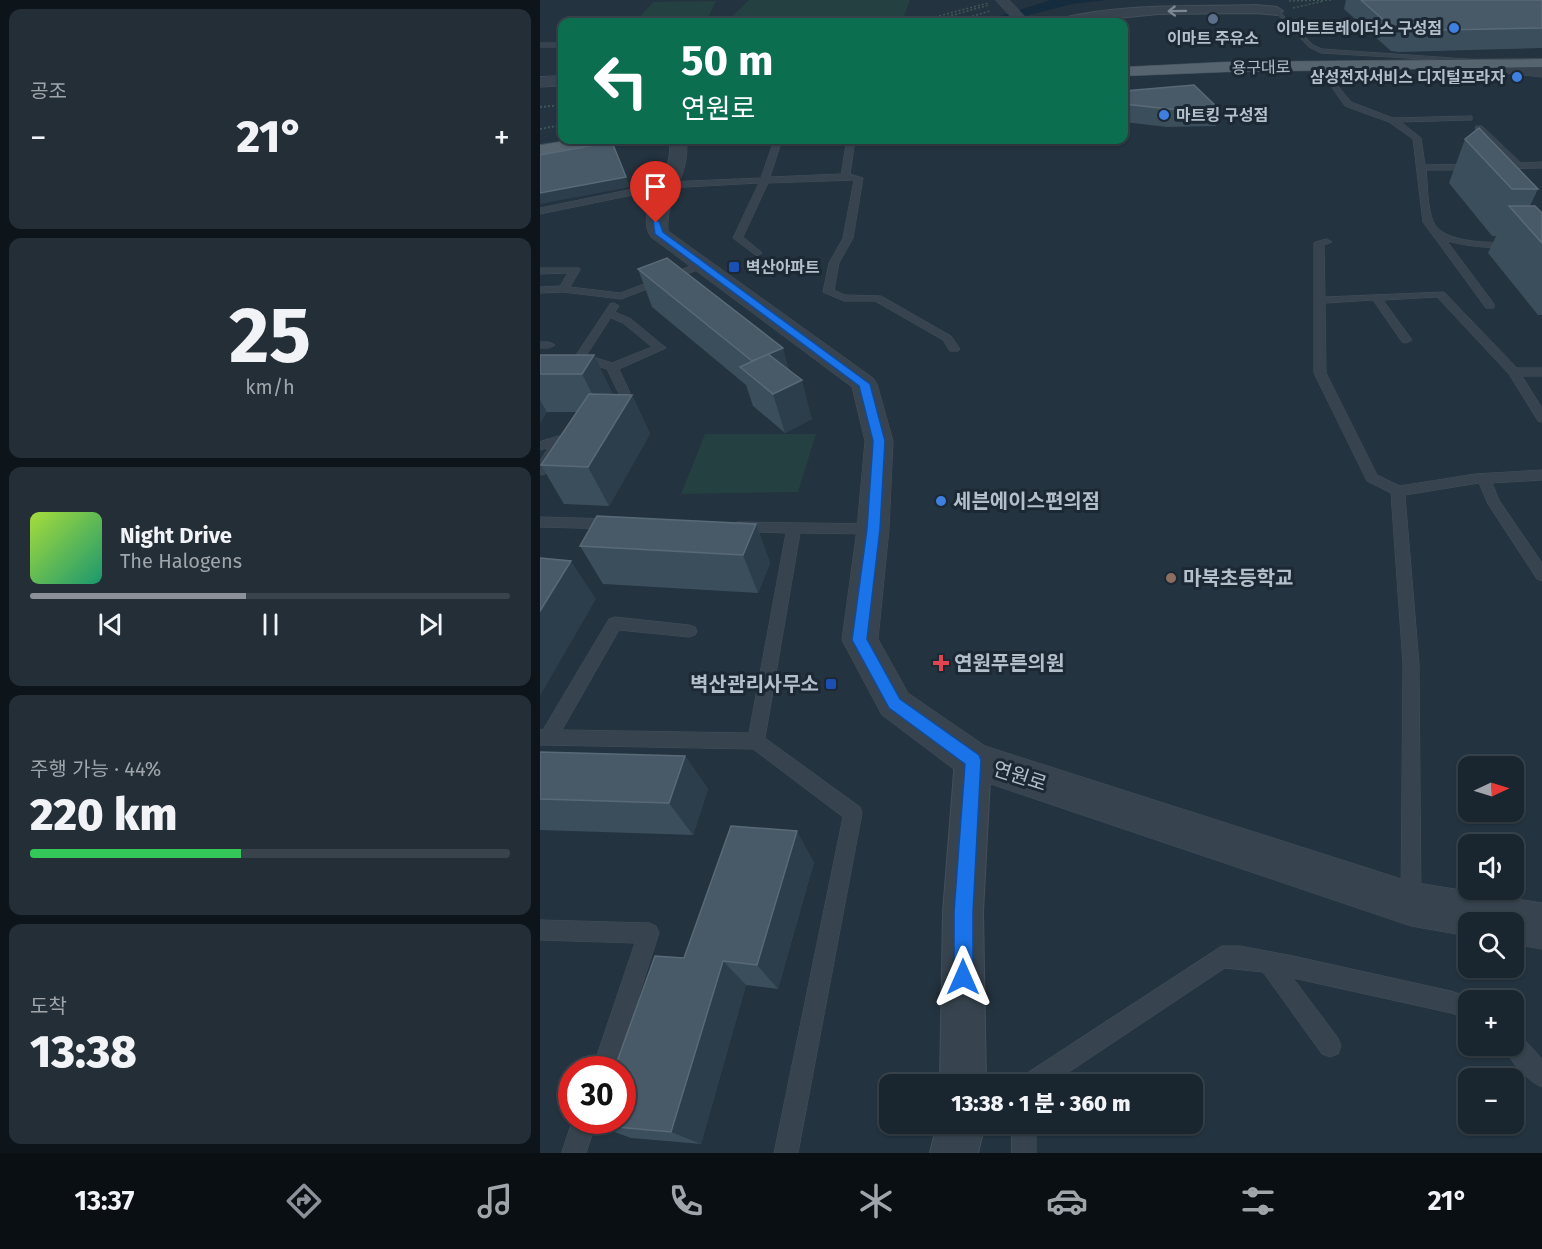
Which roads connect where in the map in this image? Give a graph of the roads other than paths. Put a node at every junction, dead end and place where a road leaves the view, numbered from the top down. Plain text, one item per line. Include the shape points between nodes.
1 (1006, 4) edge
2 (1277, 11) joint
3 (1019, 18) edge
4 (1081, 18) edge
5 (540, 45) edge
6 (558, 45) edge
7 (1510, 63) junction
8 (1542, 63) edge
9 (1456, 64) junction
10 (1320, 66) junction
11 (1128, 72) edge
12 (1542, 72) edge
13 (558, 81) edge
14 (540, 82) edge
15 (1469, 118) dead end
16 (1392, 120) junction
17 (1479, 128) edge
18 (577, 144) edge
19 (679, 144) edge
20 (850, 144) edge
21 (776, 146) dead end
22 (540, 150) edge
23 (1542, 165) edge
24 (1519, 166) junction
25 (1422, 168) junction
26 (845, 176) junction
27 (765, 179) junction
28 (667, 185) junction
29 (540, 211) edge
30 (1434, 231) junction
31 (1327, 242) dead end
32 (1542, 244) edge
33 (757, 253) dead end
34 (704, 264) junction
35 (540, 271) edge
36 (563, 289) junction
37 (540, 290) edge
38 (621, 296) junction
39 (1376, 297) junction
40 (1319, 300) junction
41 (1490, 306) dead end
42 (609, 313) junction
43 (1406, 340) dead end
44 (954, 349) dead end
45 (580, 357) junction
46 (612, 367) junction
47 (540, 370) edge
48 (1514, 372) junction
49 (1542, 372) edge
50 (624, 393) edge
51 (1542, 418) edge
52 (540, 446) edge
53 (540, 471) edge
54 (1542, 475) edge
55 (1484, 478) junction
56 (1398, 491) junction
57 (540, 522) edge
58 (632, 524) edge
59 (725, 526) edge
60 (794, 528) junction
61 (873, 529) junction
62 (1542, 575) edge
63 (689, 631) dead end
64 (544, 737) edge
65 (756, 741) junction
66 (973, 760) junction
67 (1411, 904) junction
68 (1542, 926) edge
69 (540, 930) edge
70 (1270, 964) junction
71 (1458, 1004) edge
72 (1330, 1046) dead end
73 (608, 1056) edge
74 (1524, 1056) edge
75 (963, 1074) edge
76 (1047, 1074) edge
77 (1542, 1076) edge
78 (580, 1134) edge
79 (959, 1134) edge
80 (1024, 1134) edge
81 (574, 1153) edge
82 (786, 1153) edge
83 (954, 1153) edge
84 (1024, 1153) edge

1 - 3 street
2 -> 4 street via 1119,13
2 - 7 lane via 1311,46 1321,51
5 - 6 lane
7 - 8 main road, 용구대로
7 - 9 main road, 용구대로
9 - 10 main road, 용구대로
9 - 12 street
10 - 11 main road, 용구대로
10 - 16 lane via 1348,104
13 - 14 street
15 - 16 lane
16 - 25 lane via 1417,138
17 - 24 lane
18 - 22 main road
19 - 28 street, 연원로 via 680,151
20 - 26 lane
21 - 27 lane
23 - 24 lane
24 - 25 lane
25 - 30 lane via 1428,222
26 - 27 lane
26 - 44 lane via 860,178 848,238 834,263 828,292 844,298 877,298 947,338
27 - 28 lane
27 - 33 lane via 738,238
28 - 29 lane
28 - 34 street, 연원로 via 656,214 658,233
30 - 32 lane via 1469,244
30 - 41 lane
31 - 40 lane via 1319,243
34 - 38 lane
34 - 61 street, 연원로 via 864,384 879,441
35 - 36 lane via 575,270
36 - 37 lane
36 - 38 lane
38 - 42 lane
39 - 40 lane
39 - 43 lane
39 - 48 lane via 1440,294
40 - 56 lane via 1320,373 1372,478
42 - 45 lane
42 - 46 lane via 627,321 660,348
45 - 46 lane
45 - 47 lane
46 - 50 lane
48 - 49 lane
48 - 51 lane
52 - 53 lane via 560,440
54 - 55 lane
55 - 56 lane
55 - 62 lane via 1493,501
56 - 67 lane via 1411,664
57 - 58 lane
59 - 60 lane
60 - 61 lane
60 - 65 lane
61 - 66 street, 연원로 via 860,640 895,704
63 - 64 lane via 615,623
64 - 65 lane
65 - 82 lane via 853,813
66 - 67 street, 연원로
66 - 75 street via 963,912
67 - 68 street, 연원로
69 - 73 lane via 649,933
70 - 71 lane
70 - 72 lane
70 - 76 lane via 1222,957
74 - 77 lane
78 - 81 lane
79 - 83 street
80 - 84 lane

